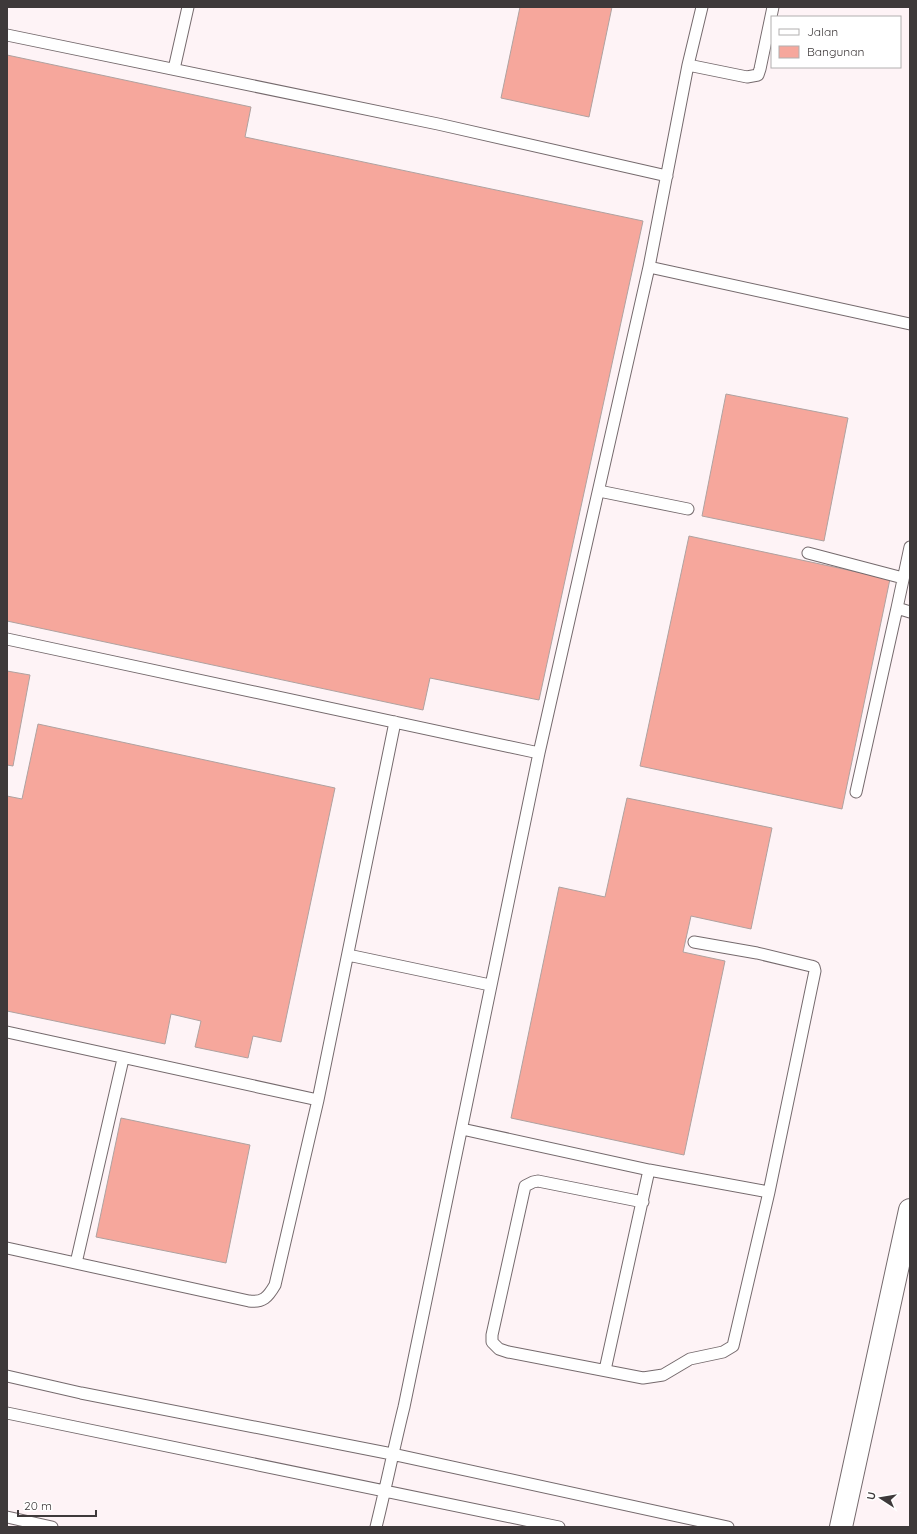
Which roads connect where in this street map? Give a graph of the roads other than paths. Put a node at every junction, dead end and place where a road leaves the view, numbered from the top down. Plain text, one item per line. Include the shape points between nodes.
1 (188, 7) edge
2 (702, 7) edge
3 (771, 17) edge
4 (7, 34) edge
5 (688, 65) junction
6 (174, 69) junction
7 (667, 176) junction
8 (649, 267) junction
9 (910, 324) edge
10 (599, 491) junction
11 (688, 509) dead end
12 (910, 547) edge
13 (808, 553) dead end
14 (903, 578) junction
15 (897, 608) junction
16 (910, 612) edge
17 (7, 639) edge
18 (395, 722) junction
19 (539, 753) junction
20 (856, 792) dead end
21 (694, 942) dead end
22 (348, 955) junction
23 (490, 985) junction
24 (7, 1032) edge
25 (122, 1058) junction
26 (318, 1100) junction
27 (462, 1129) junction
28 (649, 1170) junction
29 (769, 1192) junction
30 (643, 1202) junction
31 (910, 1210) edge
32 (7, 1248) edge
33 (76, 1263) junction
34 (605, 1370) junction
35 (7, 1376) edge
36 (7, 1413) edge
37 (392, 1454) junction
38 (385, 1492) junction
39 (7, 1517) edge
40 (52, 1527) edge
41 (376, 1527) edge
42 (558, 1527) edge
43 (728, 1527) edge
44 (841, 1527) edge

1 - 6 lane
2 - 5 lane
3 - 5 lane via 758,74 747,77
4 - 6 lane
5 - 7 lane
6 - 7 lane via 438,124
7 - 8 lane
8 - 9 lane
8 - 10 lane
10 - 11 lane
10 - 19 lane
12 - 14 lane
13 - 14 lane
14 - 15 lane
15 - 16 lane
15 - 20 lane
17 - 18 lane
18 - 19 lane
18 - 22 lane
19 - 23 lane
21 - 29 lane via 814,967
22 - 23 lane
22 - 26 lane
23 - 27 lane
24 - 25 lane
25 - 26 lane
25 - 33 lane
26 - 33 lane via 275,1285 270,1295 258,1302 249,1301
27 - 28 lane
27 - 37 lane
28 - 29 lane
28 - 30 lane
29 - 34 lane via 733,1346 723,1352 690,1359 663,1375 654,1377 643,1378
30 - 34 lane
30 - 34 lane via 538,1181 525,1186 492,1342 499,1349 508,1352
31 - 44 street
32 - 33 lane
35 - 37 lane via 89,1395
36 - 38 lane
37 - 38 lane
37 - 43 lane
38 - 41 lane
38 - 42 lane
39 - 40 lane

